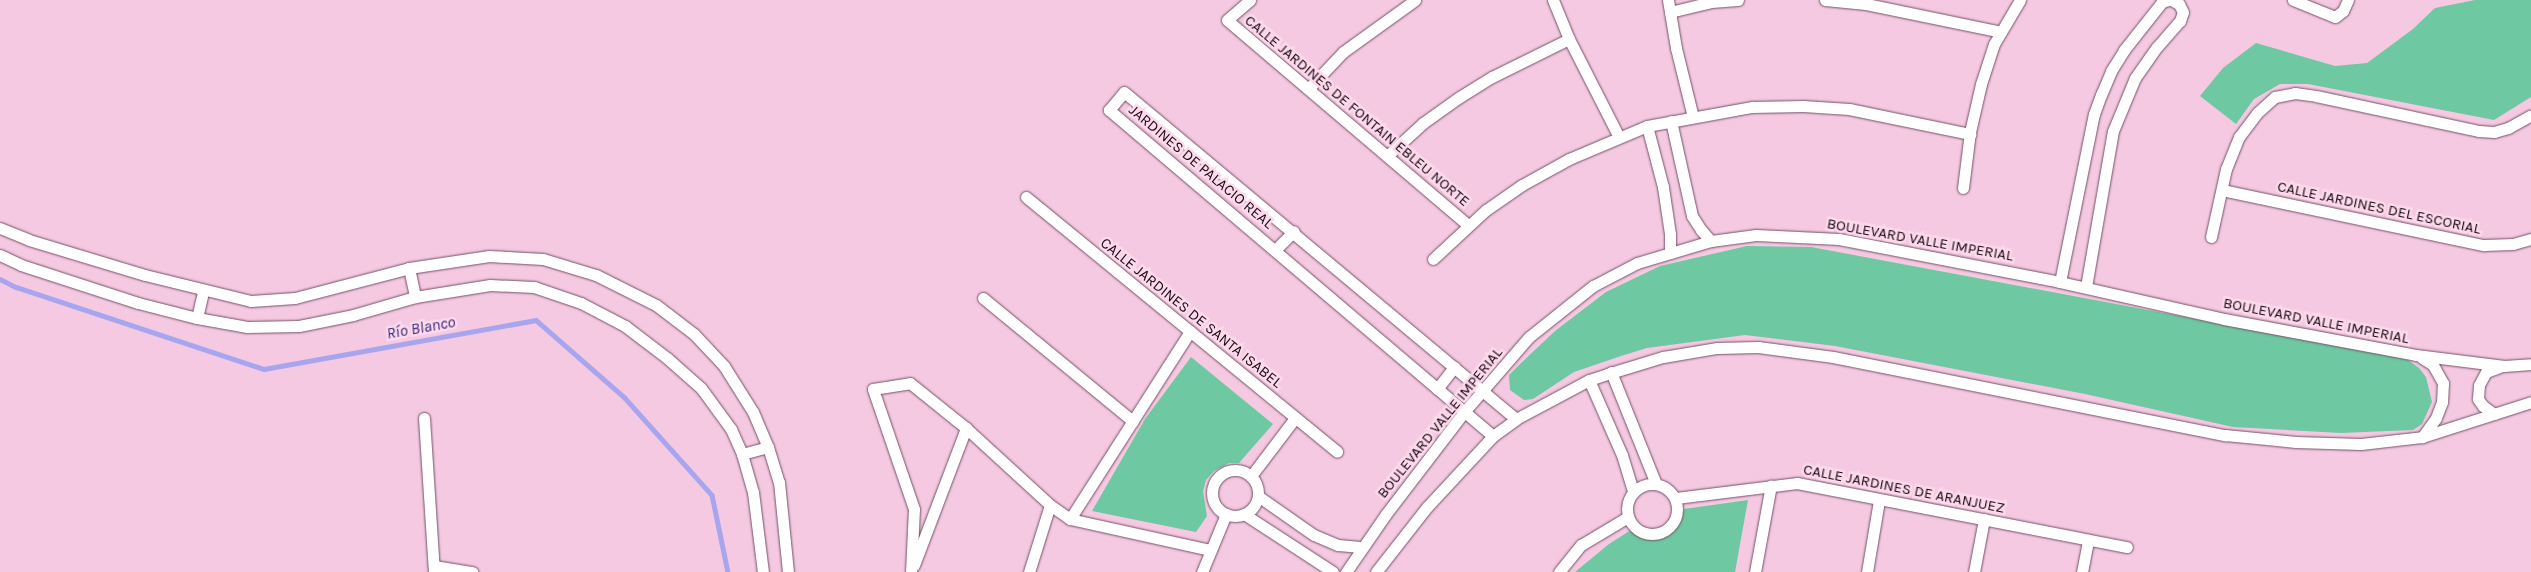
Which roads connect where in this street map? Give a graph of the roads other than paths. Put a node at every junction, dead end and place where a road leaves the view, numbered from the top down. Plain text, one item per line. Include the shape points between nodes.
1 (1250, 0) edge
2 (1415, 0) edge
3 (1553, 0) edge
4 (1668, 0) edge
5 (1738, 0) edge
6 (1825, 0) edge
7 (2020, 0) edge
8 (2170, 0) edge
9 (2293, 0) edge
10 (2348, 0) edge
11 (1670, 12) junction
12 (2001, 32) junction
13 (1569, 39) junction
14 (1308, 89) junction
15 (2531, 115) edge
16 (1693, 117) junction
17 (1671, 121) junction
18 (1647, 126) junction
19 (1970, 134) junction
20 (1619, 137) junction
21 (1387, 156) junction
22 (1963, 188) dead end
23 (2222, 190) junction
24 (1026, 197) dead end
25 (1468, 225) junction
26 (0, 228) edge
27 (1294, 231) junction
28 (2211, 237) dead end
29 (2531, 239) edge
30 (1711, 241) junction
31 (1276, 249) junction
32 (1670, 253) junction
33 (0, 255) edge
34 (1433, 259) dead end
35 (410, 268) junction
36 (2060, 282) junction
37 (2086, 287) junction
38 (203, 291) junction
39 (415, 297) junction
40 (983, 298) dead end
41 (197, 318) junction
42 (1190, 331) junction
43 (2416, 355) junction
44 (2531, 364) edge
45 (2504, 366) junction
46 (1454, 367) junction
47 (1611, 372) junction
48 (1589, 380) junction
49 (1437, 389) junction
50 (1482, 390) junction
51 (2531, 402) edge
52 (1464, 412) junction
53 (2494, 414) junction
54 (1628, 415) junction
55 (424, 418) dead end
56 (1295, 418) junction
57 (1516, 419) junction
58 (1133, 421) junction
59 (1608, 423) junction
60 (966, 428) junction
61 (1493, 436) junction
62 (2422, 437) junction
63 (768, 447) junction
64 (1337, 452) dead end
65 (742, 454) junction
66 (1251, 476) junction
67 (1656, 484) junction
68 (1771, 485) junction
69 (1633, 492) junction
70 (1258, 496) junction
71 (1676, 498) junction
72 (1879, 500) junction
73 (1050, 505) junction
74 (1226, 514) junction
75 (1244, 514) junction
76 (1628, 517) junction
77 (1070, 519) junction
78 (1984, 519) junction
79 (1314, 535) junction
80 (2088, 540) junction
81 (1363, 547) junction
82 (2127, 547) dead end
83 (1210, 550) junction
84 (1304, 552) junction
85 (434, 569) edge
86 (473, 572) edge
87 (763, 572) edge
88 (788, 572) edge
89 (911, 572) edge
90 (1029, 572) edge
91 (1202, 572) edge
92 (1334, 572) edge
93 (1346, 572) edge
94 (1376, 572) edge
95 (1560, 572) edge
96 (1755, 572) edge
97 (1866, 572) edge
98 (1974, 572) edge
99 (2082, 572) edge

1 - 14 street, CALLE JARDINES DE FONTAIN EBLEU NORTE via 1227,20
2 - 14 street via 1343,52
3 - 13 street
4 - 11 street
5 - 11 street via 1711,2
6 - 12 street via 1866,4
7 - 12 street
8 - 36 street via 2162,2 2124,50 2101,95 2094,114
8 - 37 street via 2179,4 2183,12 2180,21 2135,78 2114,131
9 - 10 street via 2335,17 2340,15
11 - 16 street
12 - 19 street via 1981,84
13 - 20 street
13 - 21 street via 1458,98 1423,123
14 - 21 street, CALLE JARDINES DE FONTAIN EBLEU NORTE
15 - 23 street via 2508,128 2494,132 2479,131 2316,96 2295,93 2276,97 2256,113 2238,137
16 - 17 street
16 - 19 street via 1752,107 1803,106 1849,109
17 - 18 street
17 - 30 street via 1692,216
18 - 20 street
18 - 32 street via 1662,187
19 - 22 street
20 - 25 street via 1522,185
21 - 25 street, CALLE JARDINES DE FONTAIN EBLEU NORTE
23 - 28 street
23 - 29 street, CALLE JARDINES DEL ESCORIAL via 2484,245 2513,244
24 - 42 street, CALLE JARDINES DE SANTA ISABEL
25 - 34 street
26 - 38 street via 60,250
27 - 31 street, JARDINES DE PALACIO REAL
27 - 31 street, JARDINES DE PALACIO REAL via 1124,92 1109,110
27 - 46 street, JARDINES DE PALACIO REAL
30 - 32 street, BOULEVARD VALLE IMPERIAL
30 - 36 street, BOULEVARD VALLE IMPERIAL via 1756,235 1839,238
31 - 49 street, JARDINES DE PALACIO REAL
32 - 50 street, BOULEVARD VALLE IMPERIAL via 1637,263 1593,286 1529,337
33 - 41 street via 138,303
35 - 38 street via 295,298 251,301
35 - 39 street
35 - 63 street via 489,256 543,259 596,275 648,301 694,334 724,366 753,412
36 - 37 street, BOULEVARD VALLE IMPERIAL
37 - 43 street, BOULEVARD VALLE IMPERIAL via 2224,319
38 - 41 street
39 - 41 street via 299,326 247,327
39 - 65 street via 490,285 534,287 581,303 625,326 701,388 731,429
40 - 58 street
42 - 56 street, CALLE JARDINES DE SANTA ISABEL
42 - 58 street
43 - 45 street, BOULEVARD VALLE IMPERIAL
43 - 62 street via 2433,365 2443,383 2442,402 2436,418
44 - 45 street, BOULEVARD VALLE IMPERIAL
45 - 53 street via 2486,372 2479,386 2478,399
46 - 49 street
46 - 50 street, JARDINES DE PALACIO REAL
47 - 48 street
47 - 54 street
47 - 62 street via 1663,357 1717,348 1758,347 1833,357 2225,434 2296,442 2361,444
48 - 57 street
48 - 59 street
49 - 52 street, JARDINES DE PALACIO REAL
50 - 52 street, BOULEVARD VALLE IMPERIAL
50 - 57 street, JARDINES DE PALACIO REAL
51 - 53 street
52 - 61 street, JARDINES DE PALACIO REAL
52 - 81 street, BOULEVARD VALLE IMPERIAL
53 - 62 street
54 - 59 street
54 - 67 street
55 - 85 street
56 - 64 street, CALLE JARDINES DE SANTA ISABEL
56 - 66 street
57 - 61 street
58 - 77 street
59 - 69 street
60 - 73 street
60 - 89 street
60 - 89 street via 910,383 873,389 914,509
61 - 94 street via 1427,506
63 - 65 street
63 - 88 street via 780,482
65 - 87 street via 753,492
66 - 70 street
66 - 74 street via 1232,470 1215,481 1213,500
67 - 69 street via 1644,485
67 - 71 street via 1668,489
68 - 71 street, CALLE JARDINES DE ARANJUEZ
68 - 72 street, CALLE JARDINES DE ARANJUEZ via 1797,483
68 - 96 street
69 - 76 street via 1628,504
70 - 75 street via 1255,504
70 - 79 street
71 - 76 street via 1678,512 1673,524 1662,533 1648,534 1636,528
72 - 78 street, CALLE JARDINES DE ARANJUEZ
72 - 97 street
73 - 77 street
73 - 90 street
74 - 75 street
74 - 83 street
75 - 84 street
76 - 95 street via 1581,545
77 - 83 street
78 - 80 street, CALLE JARDINES DE ARANJUEZ
78 - 98 street
79 - 81 street via 1338,545
79 - 84 street
80 - 82 street, CALLE JARDINES DE ARANJUEZ
80 - 99 street
81 - 93 street, BOULEVARD VALLE IMPERIAL
83 - 91 street
84 - 92 street
85 - 86 street

